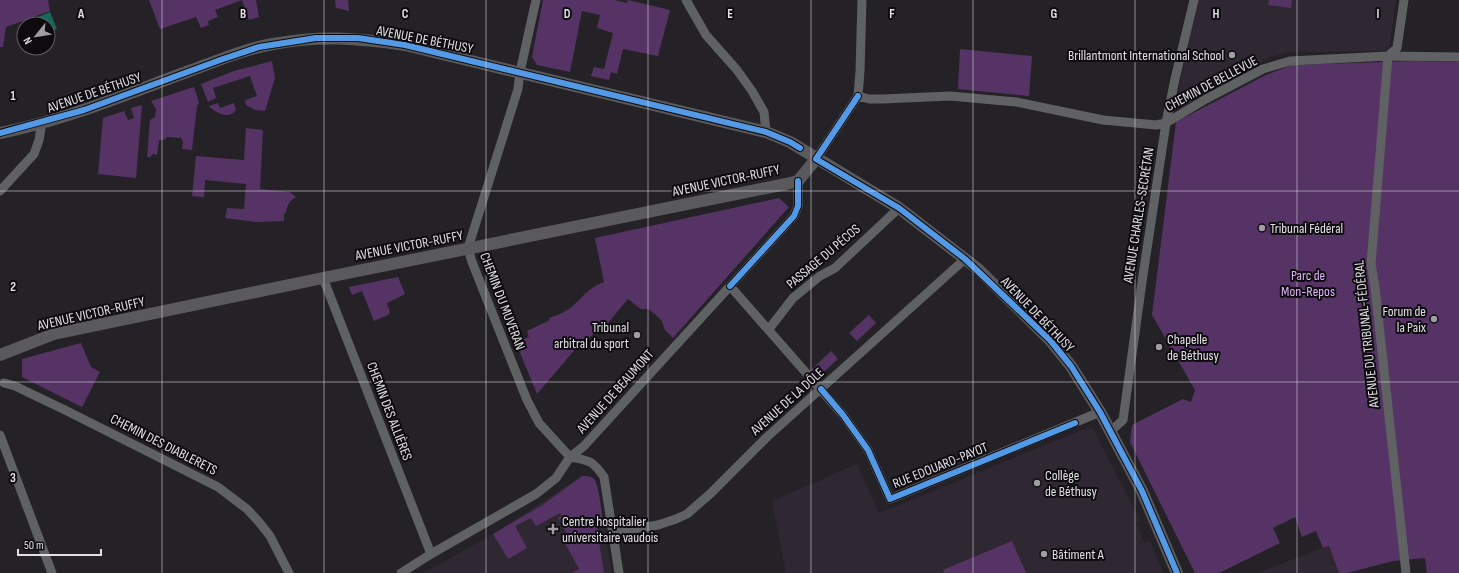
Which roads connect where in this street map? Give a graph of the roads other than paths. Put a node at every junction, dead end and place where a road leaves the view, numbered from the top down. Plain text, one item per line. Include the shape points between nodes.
1 (536, 0) edge
2 (686, 0) edge
3 (862, 0) edge
4 (1194, 0) edge
5 (1404, 0) edge
6 (1388, 56) junction
7 (1459, 57) edge
8 (520, 72) junction
9 (858, 96) junction
10 (42, 122) junction
11 (1166, 123) junction
12 (766, 132) junction
13 (0, 133) edge
14 (816, 159) junction
15 (798, 181) junction
16 (0, 191) edge
17 (898, 208) junction
18 (468, 248) junction
19 (965, 259) junction
20 (323, 278) junction
21 (730, 286) junction
22 (769, 330) junction
23 (0, 355) edge
24 (0, 374) edge
25 (2, 384) edge
26 (821, 389) junction
27 (1100, 412) junction
28 (1111, 431) junction
29 (0, 435) edge
30 (570, 457) junction
31 (613, 532) junction
32 (431, 554) junction
33 (52, 573) edge
34 (289, 573) edge
35 (401, 573) edge
36 (619, 573) edge
37 (1177, 573) edge
38 (1406, 573) edge

1 - 8 street, CHEMIN DU MUVERAN
2 - 12 street via 706,35 752,91 764,112
3 - 9 street
4 - 11 street, AVENUE CHARLES-SECRÉTAN
5 - 6 street, AVENUE DU TRIBUNAL-FÉDÉRAL via 1397,48
6 - 7 street, CHEMIN DE BELLEVUE
6 - 11 street, CHEMIN DE BELLEVUE via 1290,61 1263,69
6 - 38 street, AVENUE DU TRIBUNAL-FÉDÉRAL via 1371,264
8 - 10 street, AVENUE DE BÉTHUSY via 405,45 358,38 316,38 259,47 223,58 84,110
8 - 12 street, AVENUE DE BÉTHUSY
8 - 18 street, CHEMIN DU MUVERAN via 518,90
9 - 11 street, CHEMIN DE BELLEVUE via 869,99 950,96 1016,102 1103,120 1156,125
9 - 14 street
10 - 13 street, AVENUE DE BÉTHUSY
10 - 16 street via 34,154
11 - 28 street, AVENUE CHARLES-SECRÉTAN via 1123,420
12 - 14 street, AVENUE DE BÉTHUSY via 790,142
14 - 15 street, AVENUE VICTOR-RUFFY
14 - 17 street, AVENUE DE BÉTHUSY
15 - 18 street, AVENUE VICTOR-RUFFY
15 - 21 street, AVENUE DE BEAUMONT via 798,206 794,216
17 - 19 street, AVENUE DE BÉTHUSY
17 - 22 street, PASSAGE DU PÉCOS via 835,268 820,276 793,298
18 - 20 street, AVENUE VICTOR-RUFFY
18 - 30 street, CHEMIN DU MUVERAN via 527,400 540,423
19 - 26 street, AVENUE DE LA DÔLE
19 - 27 street, AVENUE DE BÉTHUSY via 1050,340 1071,366
20 - 23 street, AVENUE VICTOR-RUFFY via 54,334
20 - 32 street, CHEMIN DES ALLIÈRES
21 - 22 street
21 - 30 street, AVENUE DE BEAUMONT via 584,446
22 - 26 street
24 - 25 street, CHEMIN DES DIABLERETS
25 - 34 street, CHEMIN DES DIABLERETS via 15,386 218,487 247,509 259,522 270,536
26 - 27 street, RUE EDOUARD-PAYOT via 868,450 890,499
26 - 31 street, AVENUE DE LA DÔLE via 687,514 658,525
27 - 28 street, AVENUE DE BÉTHUSY
28 - 37 street, AVENUE DE BÉTHUSY via 1142,491
29 - 33 street
30 - 31 street via 596,465 604,477
30 - 32 street, AVENUE DE BEAUMONT via 556,478 536,494
31 - 36 street
32 - 35 street, AVENUE DE BEAUMONT

